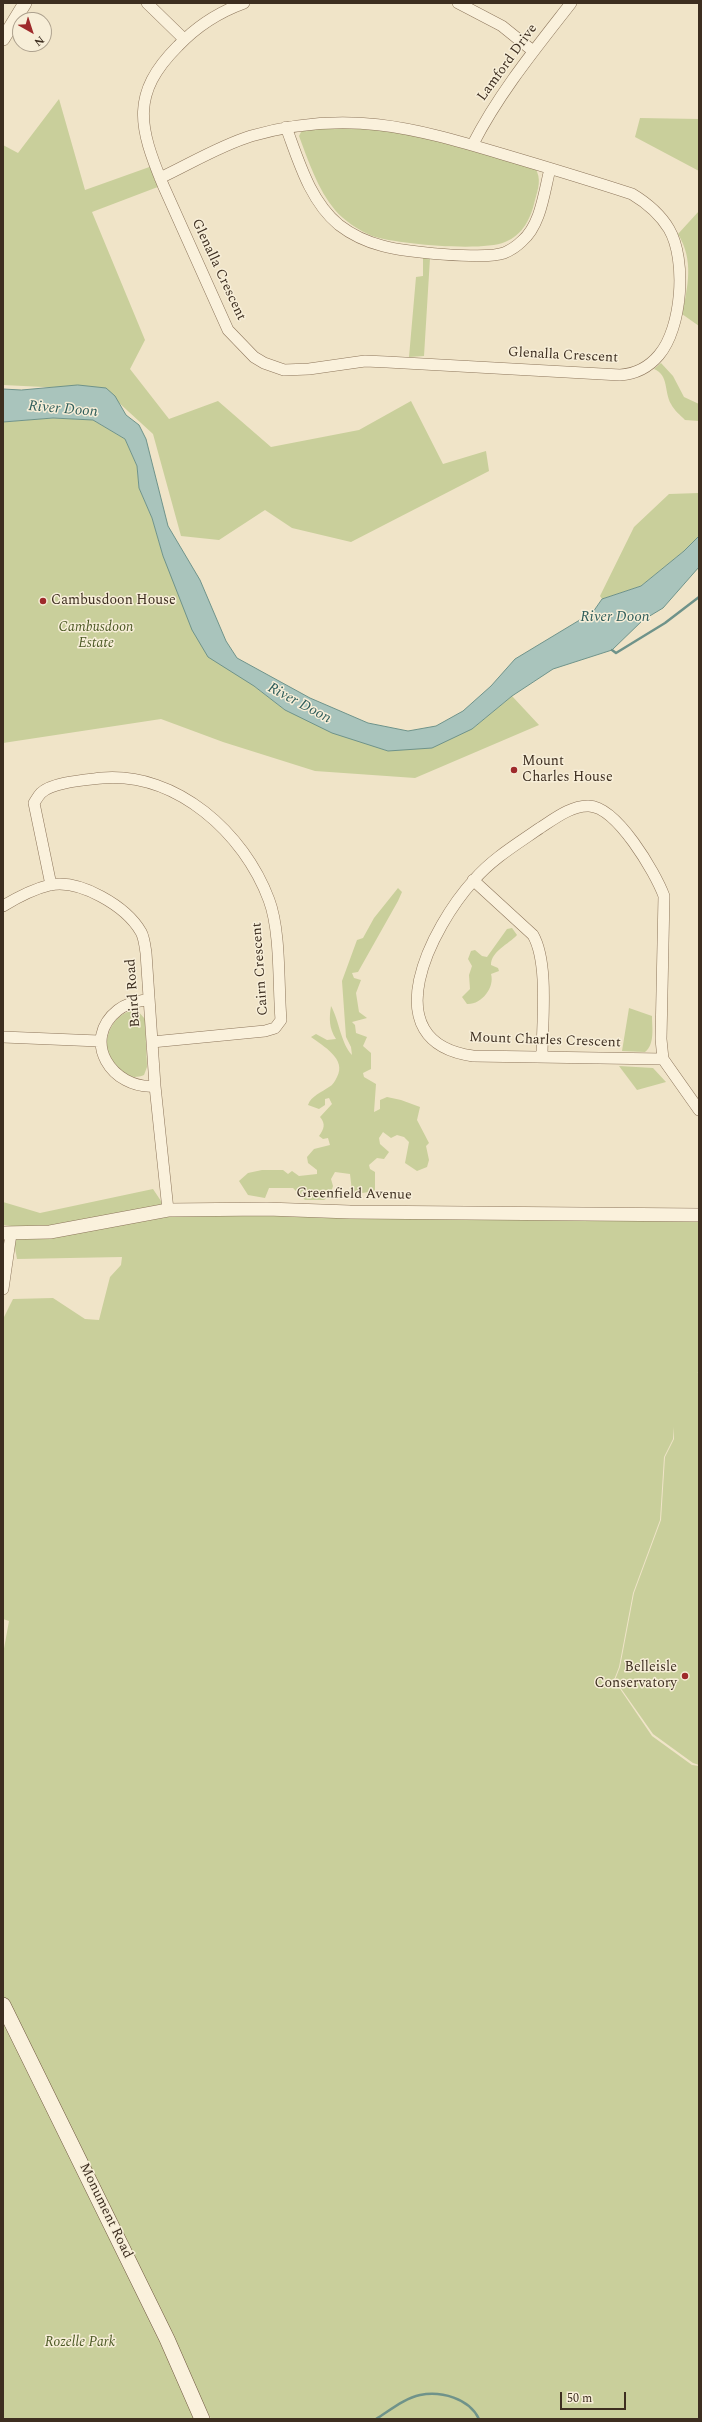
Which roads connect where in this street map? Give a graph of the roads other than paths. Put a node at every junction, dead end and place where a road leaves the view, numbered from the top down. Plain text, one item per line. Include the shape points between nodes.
1 (24, 3) edge
2 (147, 3) edge
3 (244, 3) edge
4 (458, 3) edge
5 (571, 3) edge
6 (184, 39) junction
7 (3, 40) edge
8 (533, 51) junction
9 (286, 127) junction
10 (473, 144) junction
11 (550, 168) junction
12 (160, 178) junction
13 (473, 880) junction
14 (51, 885) junction
15 (3, 906) edge
16 (149, 999) junction
17 (3, 1037) edge
18 (100, 1041) junction
19 (152, 1042) junction
20 (542, 1057) junction
21 (663, 1059) junction
22 (154, 1086) junction
23 (699, 1110) edge
24 (168, 1210) junction
25 (699, 1215) edge
26 (7, 1234) edge
27 (3, 1289) edge
28 (3, 2005) edge
29 (202, 2419) edge

1 - 7 street
2 - 6 street
3 - 6 street via 210,19
4 - 8 street via 502,26
5 - 8 street, Lamford Drive
6 - 12 street via 151,77 145,98 146,136
8 - 10 street, Lamford Drive via 498,101
9 - 10 street, Glenalla Crescent via 328,122 364,122 405,127
9 - 11 street via 306,178 325,211 354,236 385,247 470,255 504,253 523,241 532,229
9 - 12 street, Glenalla Crescent via 228,145
10 - 11 street, Glenalla Crescent
11 - 12 street, Glenalla Crescent via 632,194 648,204 670,230 676,246 680,272 674,322 659,356 639,370 620,375 387,362 299,370 272,367 248,352 228,330
13 - 20 street via 533,935 538,944 542,969
13 - 20 street, Mount Charles Crescent via 446,916 430,943 419,982 418,1008 423,1027 441,1047 454,1053 474,1056
13 - 21 street, Mount Charles Crescent via 502,854 575,808 590,806 615,819 657,877 664,896 661,1038
14 - 15 street, Baird Road via 26,893
14 - 16 street, Baird Road via 76,886 98,894 123,913 141,932 146,953
14 - 19 street, Cairn Crescent via 34,803 41,793 51,787 88,780 120,777 149,784 187,799 208,814 234,839 246,856 270,900 276,926 281,1020 276,1028 265,1031
16 - 18 street via 130,1002 118,1010 108,1019
16 - 19 street, Baird Road
17 - 18 street
18 - 22 street via 107,1063 117,1075 133,1085
19 - 22 street, Baird Road
20 - 21 street, Mount Charles Crescent
21 - 23 street, Mount Charles Crescent
22 - 24 street, Baird Road
24 - 25 street, Greenfield Avenue
24 - 26 street, Greenfield Avenue via 50,1232
26 - 27 street, Greenfield Avenue
28 - 29 main road, Monument Road via 167,2339

